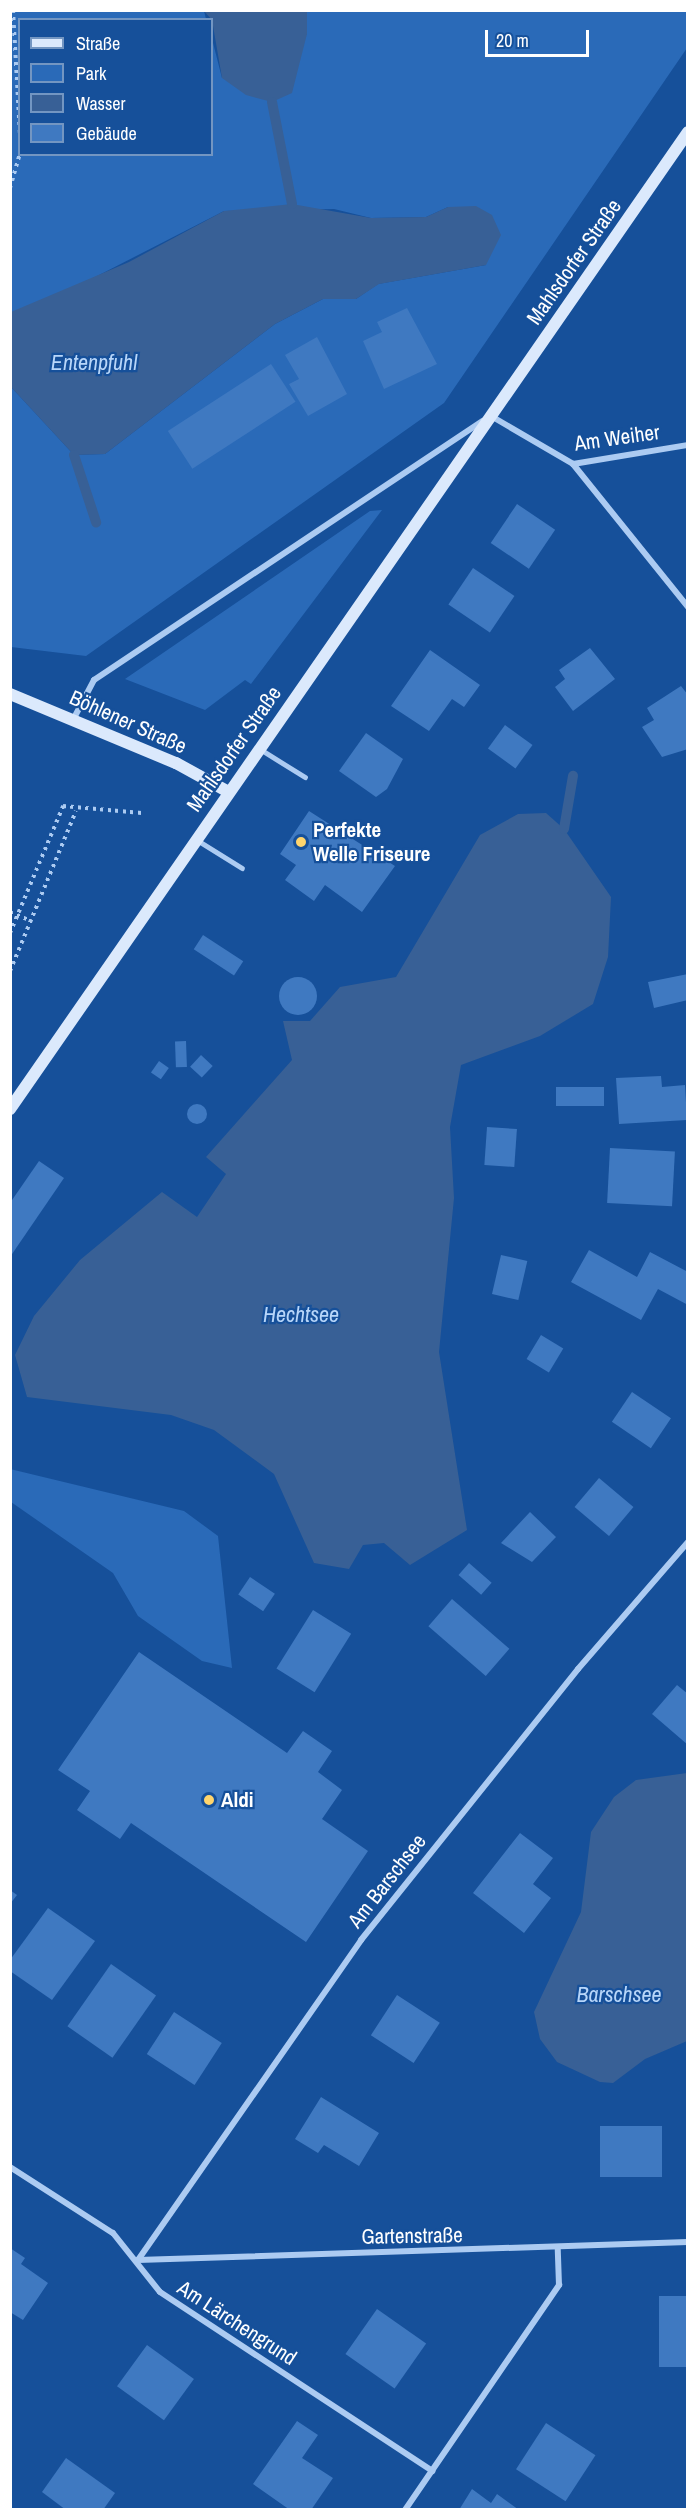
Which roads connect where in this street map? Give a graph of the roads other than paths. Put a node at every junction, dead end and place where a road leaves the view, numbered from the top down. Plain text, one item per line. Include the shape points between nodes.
1 (687, 132) edge
2 (493, 415) junction
3 (687, 445) edge
4 (573, 464) junction
5 (687, 607) edge
6 (10, 694) edge
7 (74, 718) junction
8 (257, 748) junction
9 (304, 777) dead end
10 (226, 791) junction
11 (194, 839) junction
12 (242, 868) dead end
13 (10, 1108) edge
14 (687, 1542) edge
15 (10, 2166) edge
16 (687, 2242) edge
17 (558, 2248) junction
18 (138, 2260) junction
19 (432, 2471) junction
20 (405, 2510) edge

1 - 2 main road, Mahlsdorfer Straße
2 - 4 street, Am Weiher
2 - 7 street, Mahlsdorfer Straße via 94,680
2 - 8 main road, Mahlsdorfer Straße
3 - 4 street, Am Weiher
4 - 5 street
6 - 7 main road, Böhlener Straße
7 - 10 main road, Böhlener Straße
8 - 9 lane
8 - 10 main road, Mahlsdorfer Straße
10 - 11 main road, Mahlsdorfer Straße
11 - 12 lane
11 - 13 main road, Mahlsdorfer Straße
14 - 18 street, Am Barschsee via 578,1669 361,1940
15 - 18 street, Am Lärchengrund via 113,2233
16 - 17 street, Gartenstraße
17 - 18 street, Gartenstraße
17 - 19 street via 559,2285
18 - 19 street, Am Lärchengrund via 159,2292
19 - 20 street

